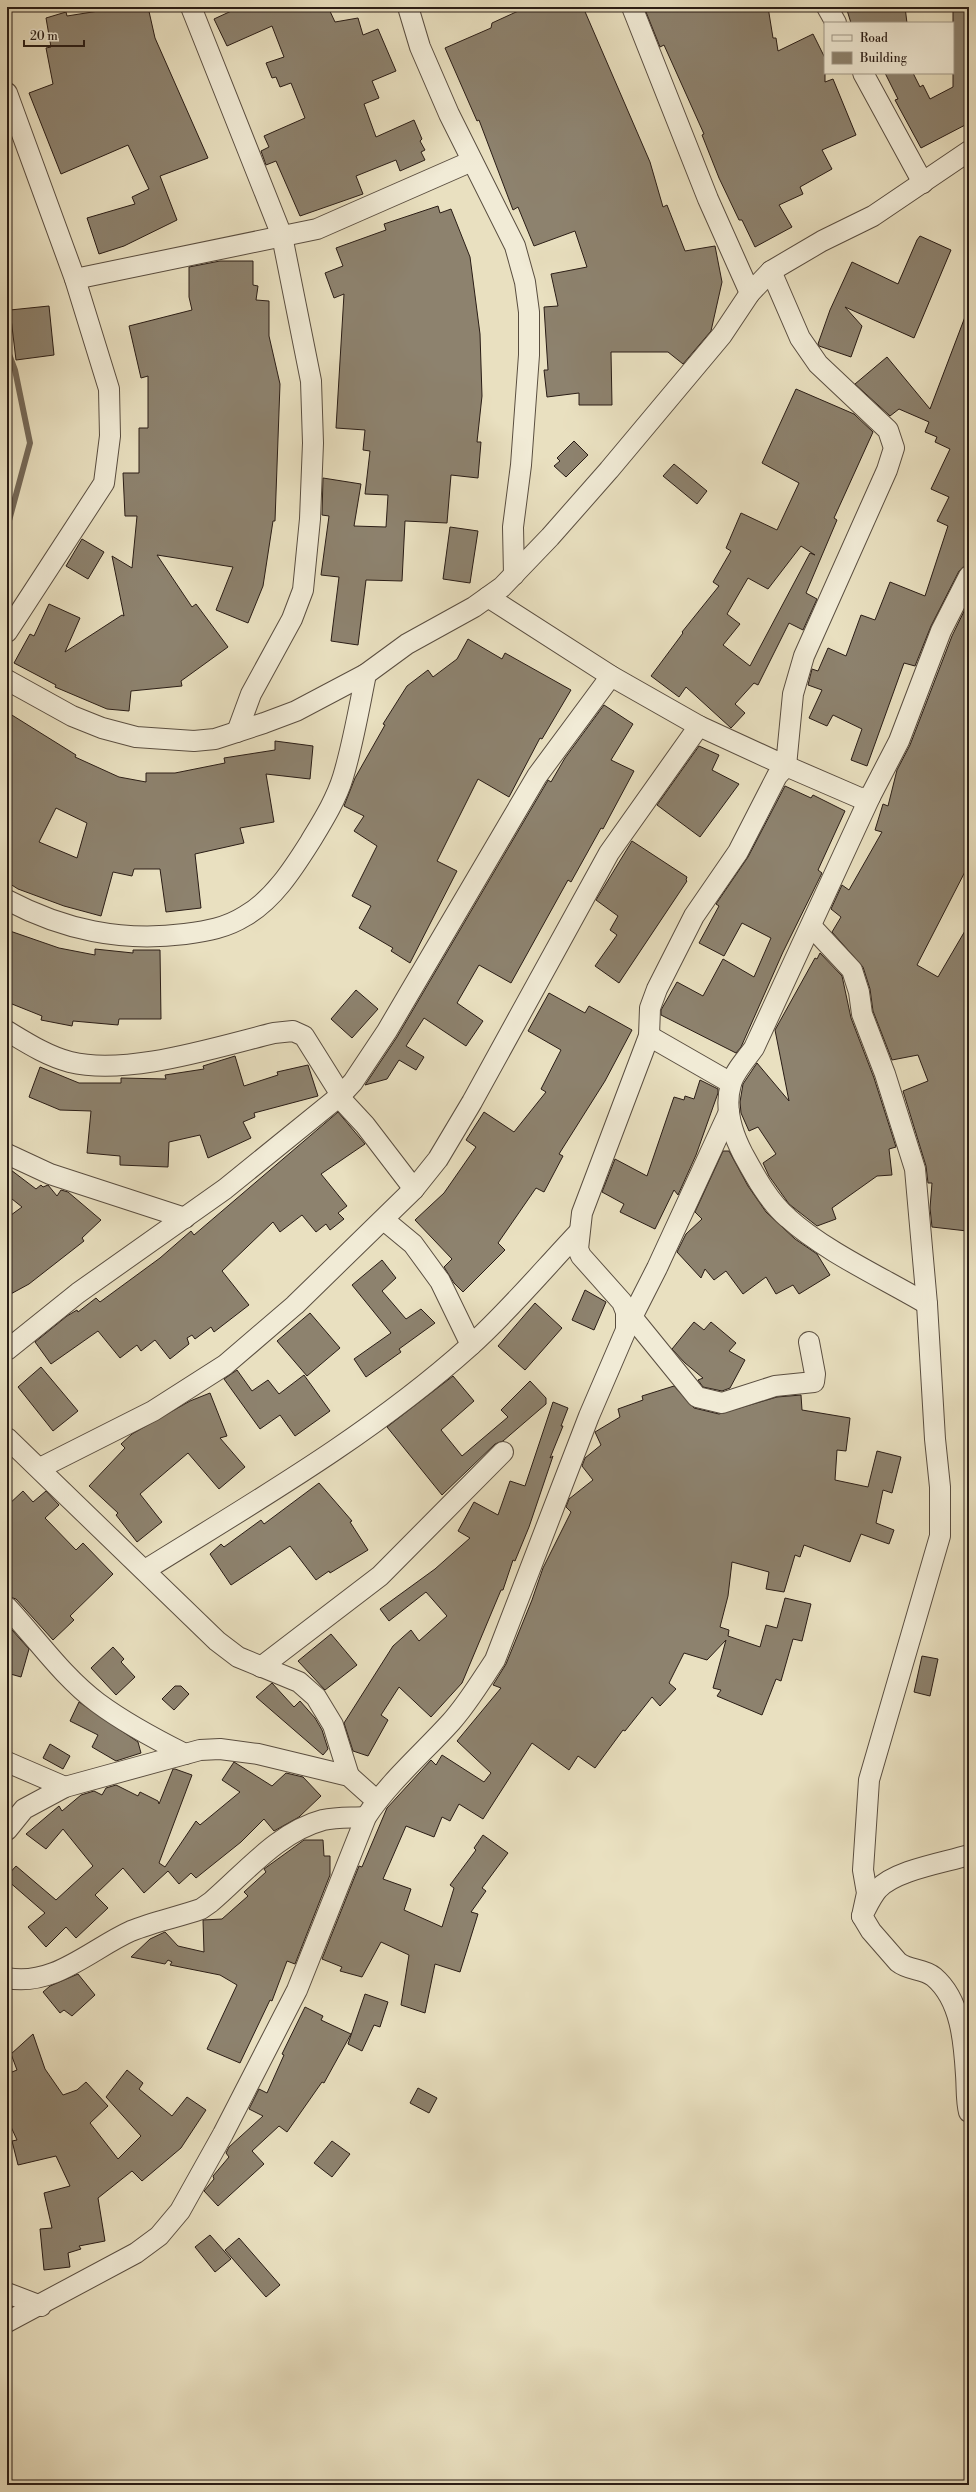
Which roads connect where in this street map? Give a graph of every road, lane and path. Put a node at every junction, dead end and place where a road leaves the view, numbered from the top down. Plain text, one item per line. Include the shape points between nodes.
1 (191, 7) edge
2 (408, 7) edge
3 (632, 7) edge
4 (827, 7) edge
5 (835, 22) edge
6 (864, 74) edge
7 (7, 93) edge
8 (969, 151) edge
9 (472, 160) junction
10 (922, 183) junction
11 (282, 236) junction
12 (771, 271) junction
13 (75, 279) junction
14 (750, 293) junction
15 (514, 575) junction
16 (969, 576) edge
17 (488, 597) junction
18 (7, 632) edge
19 (366, 674) junction
20 (611, 676) junction
21 (7, 680) edge
22 (698, 726) junction
23 (237, 732) junction
24 (786, 766) junction
25 (870, 797) junction
26 (7, 900) edge
27 (811, 926) junction
28 (7, 1031) edge
29 (649, 1036) junction
30 (731, 1083) junction
31 (340, 1096) junction
32 (729, 1112) junction
33 (7, 1154) edge
34 (414, 1190) junction
35 (185, 1218) junction
36 (384, 1220) junction
37 (578, 1232) junction
38 (927, 1304) junction
39 (629, 1323) junction
40 (809, 1342) dead end
41 (471, 1345) junction
42 (7, 1350) edge
43 (7, 1438) edge
44 (503, 1452) dead end
45 (40, 1468) junction
46 (144, 1570) junction
47 (7, 1607) edge
48 (261, 1667) junction
49 (185, 1754) junction
50 (7, 1762) edge
51 (349, 1776) junction
52 (64, 1787) junction
53 (377, 1801) junction
54 (366, 1818) junction
55 (7, 1830) edge
56 (969, 1855) edge
57 (862, 1916) junction
58 (7, 1978) edge
59 (969, 2112) edge
60 (7, 2293) edge
61 (41, 2306) junction
62 (7, 2322) edge

1 - 11 street
2 - 9 street via 423,54
3 - 14 street via 693,164
4 - 5 street
6 - 10 street
7 - 13 street
8 - 10 street
9 - 11 street via 317,229
9 - 15 street via 516,246 529,312 521,465 513,527
10 - 12 street via 873,216 822,241
11 - 13 street
11 - 23 street via 310,381 313,444 310,519 303,590 292,619 251,694
12 - 14 street
12 - 24 street via 800,338 818,364 888,430 894,448 887,470 804,656 793,694
13 - 18 street via 109,389 110,436 104,483
14 - 15 street via 722,335 688,376 555,532
15 - 17 street
16 - 25 street via 941,631 899,741
17 - 19 street via 408,644
17 - 20 street
19 - 23 street via 296,711
19 - 26 street via 343,778 325,818 287,877 266,900 246,916 228,926 209,931 156,938 119,936 50,921
20 - 22 street
20 - 31 street via 537,776 387,1031 353,1082
21 - 23 street via 72,716 102,728 136,737 194,741 215,739
22 - 24 street
22 - 34 street via 610,853 472,1102 438,1159
24 - 25 street via 860,798
24 - 29 street via 777,776 738,852 694,916 663,974 650,1008
25 - 27 street
27 - 30 street via 754,1048
27 - 38 street via 852,970 855,977 862,1014 885,1074 915,1169
28 - 31 street via 39,1051 69,1061 109,1066 152,1061 293,1031 304,1036
29 - 30 street
29 - 37 street via 597,1168
30 - 32 street
31 - 34 street
31 - 35 street via 271,1154
32 - 38 street via 733,1135 748,1164 765,1191 787,1218 826,1245
32 - 39 street
33 - 35 street via 50,1174
34 - 36 street
35 - 42 street via 78,1293
36 - 41 street via 413,1244 440,1281
36 - 45 street via 295,1306 225,1365 154,1412
37 - 39 street via 578,1249 581,1256 622,1302
37 - 41 street
38 - 57 street via 940,1487 940,1536 869,1780 863,1870 867,1893
39 - 40 street via 697,1397 722,1403 775,1386 814,1382
39 - 53 street via 589,1416 495,1660 451,1721
41 - 46 street via 410,1396 335,1451
43 - 45 street
44 - 48 street via 380,1576
45 - 46 street
46 - 48 street via 217,1641 238,1657
47 - 49 street via 63,1670 97,1702 145,1733
48 - 51 street via 299,1682 316,1697 333,1725
49 - 51 street via 220,1749 288,1761
49 - 52 street
50 - 52 street
51 - 53 street
52 - 55 street via 24,1809
53 - 54 street
54 - 58 street via 335,1818 309,1825 288,1835 212,1902 201,1908 131,1931 58,1971 32,1979
54 - 61 street via 275,2038 180,2211 159,2236 136,2253
56 - 57 street via 915,1870 885,1883 874,1894
57 - 59 street via 898,1962 933,1976 947,1991 958,2013 966,2066
60 - 61 street
61 - 62 street

